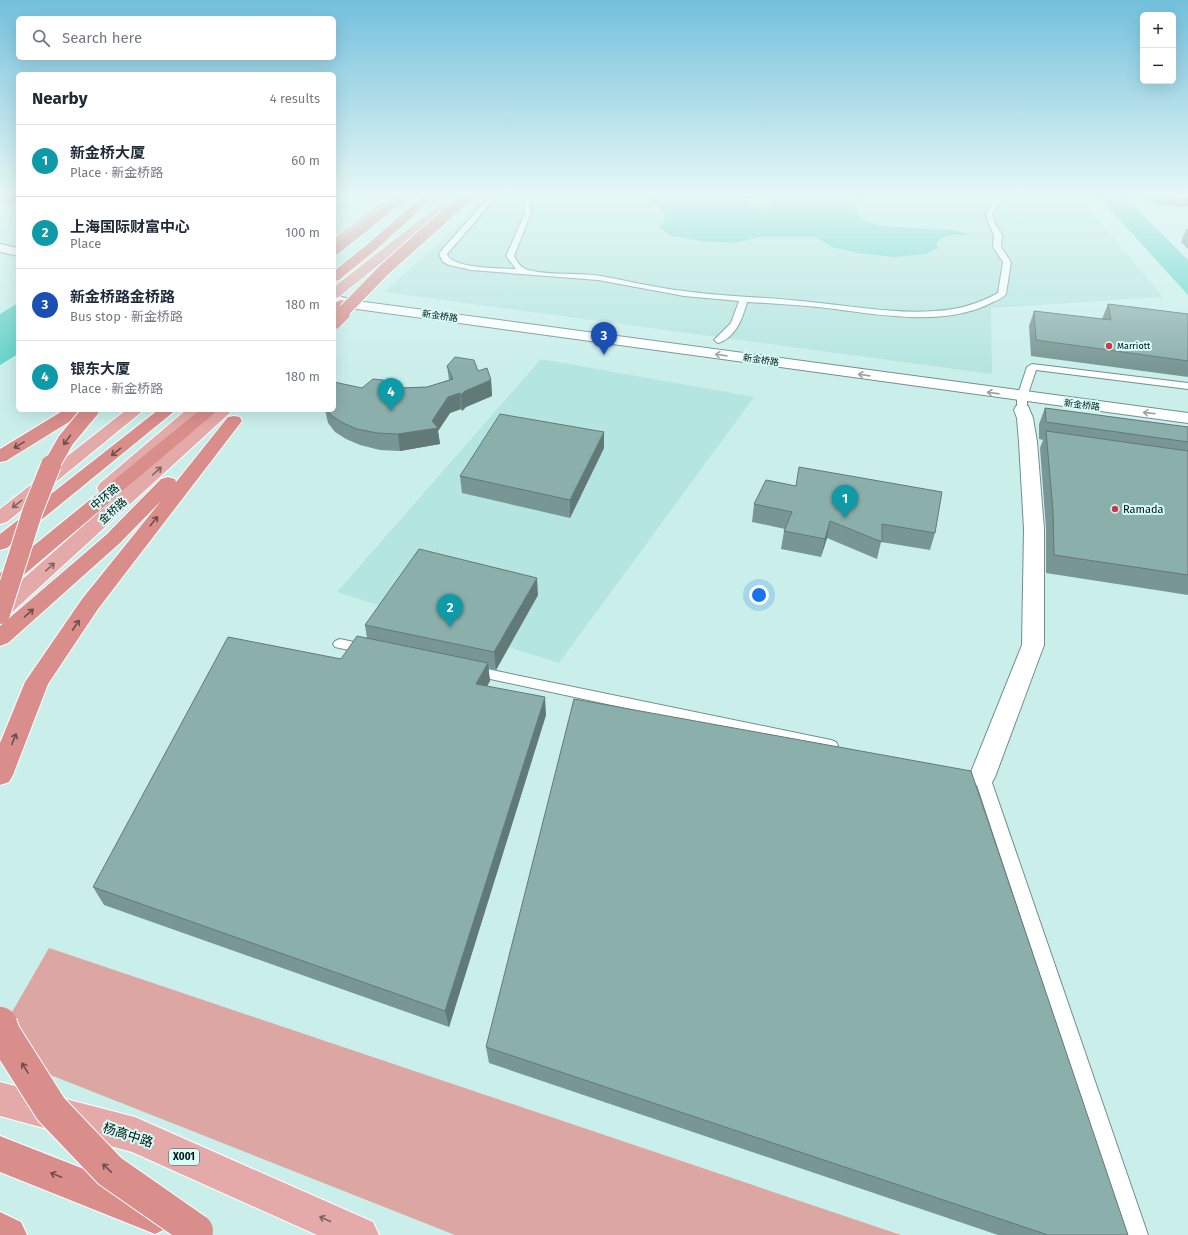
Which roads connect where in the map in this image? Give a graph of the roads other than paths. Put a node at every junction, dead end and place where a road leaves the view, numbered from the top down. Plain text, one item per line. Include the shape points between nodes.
1 (364, 253) edge
2 (385, 253) edge
3 (387, 253) edge
4 (403, 253) edge
5 (444, 253) edge
6 (512, 253) edge
7 (1001, 253) edge
8 (384, 270) junction
9 (525, 272) junction
10 (336, 275) edge
11 (336, 292) edge
12 (336, 297) edge
13 (336, 300) edge
14 (744, 300) junction
15 (336, 309) edge
16 (336, 311) edge
17 (336, 319) edge
18 (718, 340) dead end
19 (1188, 386) edge
20 (1022, 403) junction
21 (73, 412) edge
22 (90, 412) edge
23 (133, 412) edge
24 (165, 412) edge
25 (191, 412) edge
26 (208, 412) edge
27 (235, 414) edge
28 (1188, 418) edge
29 (1188, 431) edge
30 (0, 457) edge
31 (0, 518) edge
32 (0, 544) edge
33 (0, 579) edge
34 (0, 584) edge
35 (0, 613) edge
36 (0, 638) edge
37 (340, 644) dead end
38 (378, 652) edge
39 (456, 668) edge
40 (843, 748) edge
41 (958, 772) edge
42 (0, 775) edge
43 (982, 777) junction
44 (0, 1024) edge
45 (0, 1100) edge
46 (0, 1154) edge
47 (0, 1232) edge
48 (200, 1233) edge
49 (8, 1235) edge
50 (360, 1235) edge
51 (1137, 1235) edge

1 - 10 highway
2 - 12 highway
3 - 11 main road
4 - 8 highway, bridge
5 - 9 lane via 446,260 456,265
6 - 9 lane via 510,256 516,266
7 - 14 lane via 1007,262 1002,294 991,302 968,310 917,314
8 - 15 highway, bridge
8 - 17 highway, bridge
9 - 14 lane via 603,278 649,289
20 -> 13 street, 新金桥路 via 357,305
14 - 18 lane via 735,325
16 - 20 street, 新金桥路
19 - 20 lane via 1032,367
28 -> 20 street, 新金桥路
20 - 29 street, 新金桥路
20 - 43 street via 1032,442 1033,645
21 -> 30 highway
22 -> 35 highway, bridge via 60,450 43,485
23 -> 31 main road
24 -> 32 highway, bridge
25 - 33 main road, 金桥路
26 - 34 highway, 中环路, bridge
35 -> 27 main road, 金桥路
36 -> 27 highway via 113,540
42 -> 27 highway via 37,682 90,604
37 - 38 lane
39 - 40 lane
41 - 43 lane
43 - 51 lane
48 -> 44 highway, bridge via 110,1171 51,1109 3,1034
50 -> 45 main road, 杨高中路 / X001 via 135,1135
48 -> 46 highway, bridge
47 - 49 highway

